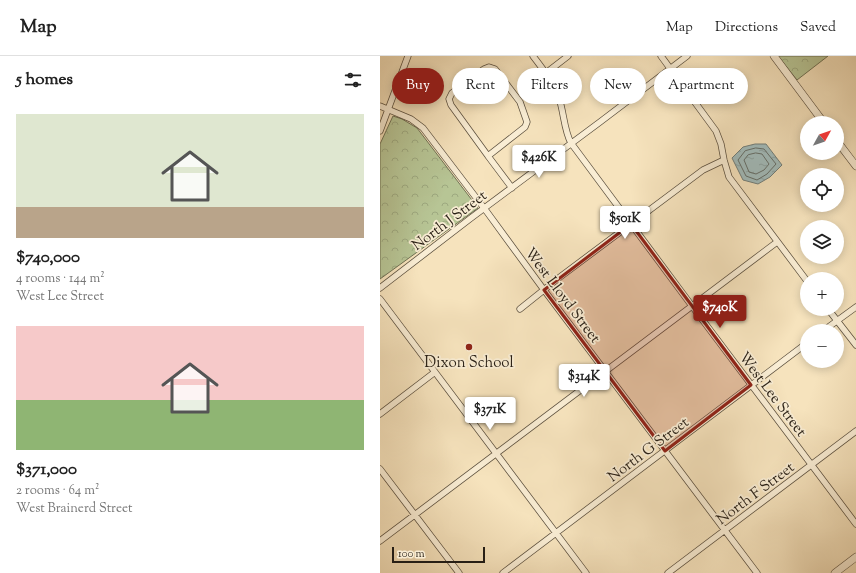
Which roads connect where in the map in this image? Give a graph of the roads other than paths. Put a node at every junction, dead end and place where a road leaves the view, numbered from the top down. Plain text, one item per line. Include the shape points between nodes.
1 (408, 56) edge
2 (533, 56) edge
3 (568, 56) edge
4 (660, 56) edge
5 (687, 56) edge
6 (774, 56) edge
7 (542, 68) edge
8 (552, 68) edge
9 (669, 68) edge
10 (671, 68) edge
11 (654, 81) edge
12 (560, 104) edge
13 (696, 104) edge
14 (380, 106) edge
15 (389, 109) junction
16 (819, 116) edge
17 (380, 131) edge
18 (571, 143) junction
19 (844, 150) edge
20 (488, 156) junction
21 (724, 160) junction
22 (856, 166) edge
23 (512, 188) junction
24 (484, 209) junction
25 (631, 224) junction
26 (777, 242) junction
27 (800, 272) edge
28 (380, 288) edge
29 (544, 290) junction
30 (380, 299) edge
31 (692, 306) junction
32 (856, 307) edge
33 (520, 309) dead end
34 (833, 316) edge
35 (837, 321) junction
36 (833, 324) edge
37 (856, 346) edge
38 (800, 348) edge
39 (605, 371) junction
40 (435, 372) junction
41 (751, 385) junction
42 (380, 414) edge
43 (856, 431) edge
44 (665, 450) junction
45 (496, 454) junction
46 (811, 465) junction
47 (380, 469) edge
48 (415, 515) junction
49 (856, 524) edge
50 (725, 530) junction
51 (556, 533) junction
52 (380, 541) edge
53 (856, 557) edge
54 (459, 573) edge
55 (503, 573) edge
56 (586, 573) edge
57 (668, 573) edge
58 (758, 573) edge
59 (835, 573) edge

1 - 15 street
2 - 7 street, West Lee Street
3 - 8 street
4 - 9 street
5 - 10 street, North J Street
6 - 16 street
11 - 18 street, North J Street
12 - 18 street, West Lee Street
13 - 21 street via 716,131
14 - 15 street, West Lloyd Street
15 - 17 street
15 - 24 street, West Lloyd Street via 411,118 423,128
18 - 23 street, North J Street
18 - 25 street, West Lee Street
19 - 22 street
20 - 20 street via 450,105 449,99 452,93 489,67 495,70 520,102 527,125
20 - 23 street
21 - 25 street via 703,170
21 - 26 street via 729,177
23 - 24 street, North J Street
24 - 28 street, North J Street
24 - 29 street, West Lloyd Street
25 - 29 street
25 - 31 street, West Lee Street
26 - 27 street
26 - 31 street
29 - 33 street
29 - 39 street, West Lloyd Street
30 - 40 street
31 - 39 street
31 - 41 street, West Lee Street
32 - 35 street
34 - 35 street
35 - 36 street
35 - 37 street
38 - 41 street, North G Street
39 - 44 street, West Lloyd Street
39 - 45 street
40 - 42 street
40 - 45 street
41 - 44 street, North G Street
41 - 46 street, West Lee Street
43 - 46 street, North F Street
44 - 50 street, West Lloyd Street
44 - 51 street, North G Street
45 - 48 street
45 - 51 street
46 - 49 street, West Lee Street
46 - 50 street, North F Street
47 - 48 street
48 - 52 street
48 - 54 street
50 - 57 street, North F Street
50 - 58 street, West Lloyd Street
51 - 55 street, North G Street
51 - 56 street
53 - 59 street

